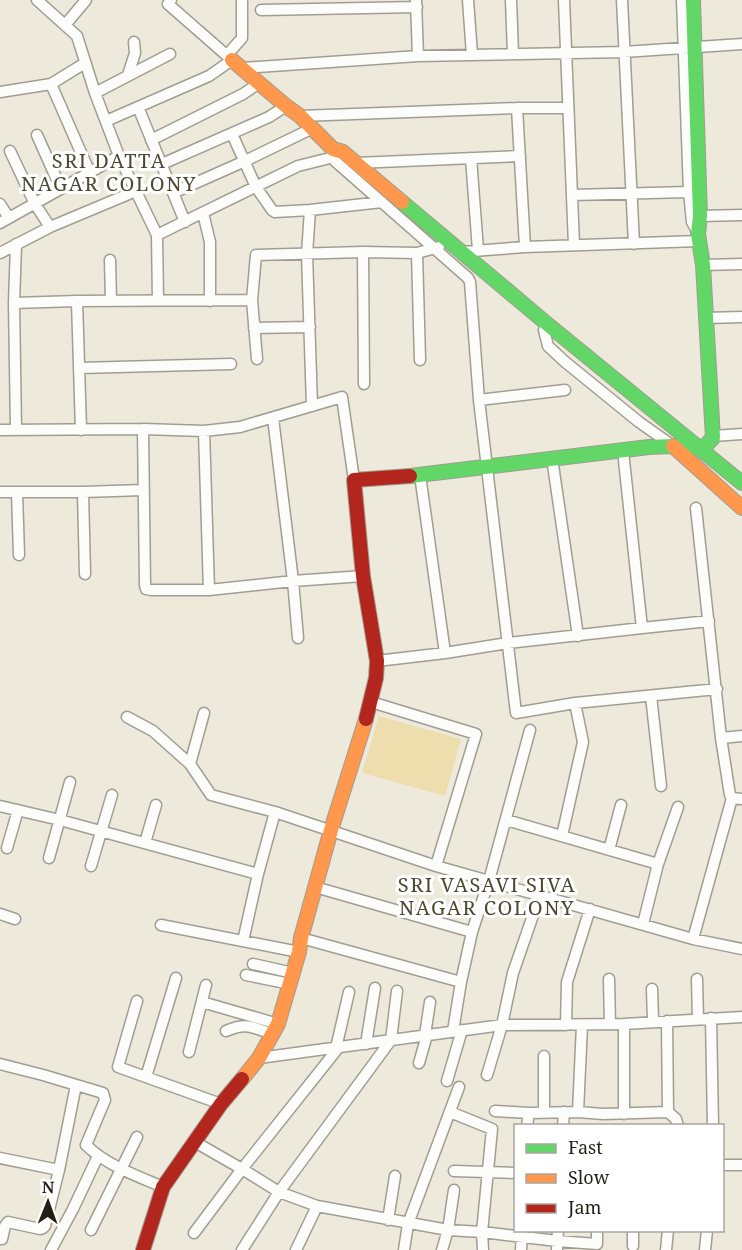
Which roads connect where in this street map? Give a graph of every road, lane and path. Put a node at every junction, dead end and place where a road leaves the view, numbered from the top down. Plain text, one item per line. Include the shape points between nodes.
1 (37, 0) edge
2 (86, 0) edge
3 (242, 0) edge
4 (468, 0) edge
5 (511, 0) edge
6 (564, 0) edge
7 (621, 0) edge
8 (682, 0) edge
9 (693, 0) edge
10 (167, 1) edge
11 (417, 4) edge
12 (261, 10) dead end
13 (65, 25) junction
14 (134, 42) dead end
15 (742, 44) edge
16 (689, 48) junction
17 (624, 52) junction
18 (566, 53) junction
19 (170, 54) dead end
20 (513, 54) junction
21 (472, 55) junction
22 (418, 57) junction
23 (233, 61) junction
24 (85, 63) junction
25 (129, 75) junction
26 (260, 83) junction
27 (51, 84) junction
28 (0, 92) edge
29 (95, 93) junction
30 (286, 106) junction
31 (138, 107) junction
32 (517, 108) junction
33 (568, 108) junction
34 (300, 116) junction
35 (106, 121) junction
36 (313, 128) junction
37 (232, 134) junction
38 (37, 135) dead end
39 (152, 140) junction
40 (10, 151) dead end
41 (334, 153) junction
42 (119, 156) junction
43 (520, 156) junction
44 (471, 158) junction
45 (245, 162) junction
46 (356, 163) junction
47 (162, 164) junction
48 (90, 172) junction
49 (256, 187) junction
50 (61, 189) junction
51 (136, 191) junction
52 (689, 192) junction
53 (173, 193) junction
54 (632, 193) junction
55 (572, 195) junction
56 (390, 202) junction
57 (0, 204) edge
58 (34, 204) junction
59 (310, 210) junction
60 (203, 213) junction
61 (742, 215) edge
62 (700, 216) junction
63 (5, 221) edge
64 (185, 222) junction
65 (50, 227) junction
66 (157, 235) junction
67 (699, 237) junction
68 (16, 244) junction
69 (634, 244) junction
70 (441, 245) junction
71 (574, 245) junction
72 (525, 247) junction
73 (478, 250) junction
74 (363, 252) junction
75 (460, 252) junction
76 (0, 253) edge
77 (417, 253) junction
78 (307, 254) junction
79 (110, 260) dead end
80 (742, 264) edge
81 (703, 265) junction
82 (158, 300) junction
83 (252, 300) junction
84 (77, 301) junction
85 (111, 301) junction
86 (210, 301) junction
87 (14, 303) junction
88 (742, 317) edge
89 (706, 318) junction
90 (546, 323) junction
91 (310, 327) junction
92 (254, 328) junction
93 (257, 359) dead end
94 (420, 360) dead end
95 (231, 364) dead end
96 (79, 368) junction
97 (364, 384) dead end
98 (565, 390) dead end
99 (479, 400) junction
100 (312, 406) junction
101 (273, 418) junction
102 (143, 429) junction
103 (0, 430) edge
104 (16, 430) junction
105 (81, 430) junction
106 (204, 430) junction
107 (742, 434) edge
108 (716, 436) junction
109 (742, 441) edge
110 (673, 446) junction
111 (702, 449) junction
112 (623, 451) junction
113 (552, 458) junction
114 (486, 467) junction
115 (420, 475) junction
116 (354, 480) junction
117 (742, 483) edge
118 (143, 490) junction
119 (0, 492) edge
120 (17, 492) junction
121 (82, 492) junction
122 (696, 508) dead end
123 (742, 508) edge
124 (19, 555) dead end
125 (85, 574) dead end
126 (363, 576) junction
127 (293, 581) junction
128 (209, 590) junction
129 (709, 621) junction
130 (642, 628) junction
131 (578, 636) junction
132 (298, 638) dead end
133 (508, 643) junction
134 (445, 653) junction
135 (377, 661) junction
136 (717, 689) junction
137 (651, 696) junction
138 (371, 702) junction
139 (575, 704) junction
140 (204, 713) dead end
141 (127, 717) dead end
142 (530, 730) dead end
143 (742, 736) edge
144 (722, 738) junction
145 (190, 764) junction
146 (70, 782) dead end
147 (661, 786) dead end
148 (112, 795) dead end
149 (737, 798) edge
150 (156, 805) dead end
151 (621, 805) dead end
152 (0, 806) edge
153 (678, 807) dead end
154 (18, 810) junction
155 (275, 812) junction
156 (60, 820) junction
157 (506, 820) junction
158 (331, 830) junction
159 (102, 832) junction
160 (562, 836) junction
161 (145, 843) junction
162 (7, 848) dead end
163 (609, 850) junction
164 (49, 858) dead end
165 (658, 864) junction
166 (91, 866) dead end
167 (436, 866) junction
168 (258, 874) junction
169 (489, 880) junction
170 (315, 887) junction
171 (540, 895) junction
172 (590, 909) junction
173 (0, 914) edge
174 (15, 919) dead end
175 (643, 924) junction
176 (161, 926) dead end
177 (472, 932) junction
178 (301, 938) junction
179 (693, 939) junction
180 (243, 941) junction
181 (742, 949) edge
182 (299, 952) junction
183 (253, 964) dead end
184 (246, 975) dead end
185 (176, 978) dead end
186 (291, 978) junction
187 (609, 979) dead end
188 (697, 979) dead end
189 (461, 982) junction
190 (206, 985) dead end
191 (375, 988) dead end
192 (651, 989) dead end
193 (397, 991) dead end
194 (349, 992) dead end
195 (137, 1001) dead end
196 (202, 1002) junction
197 (430, 1002) dead end
198 (742, 1017) edge
199 (711, 1018) junction
200 (698, 1019) junction
201 (653, 1021) junction
202 (667, 1021) junction
203 (610, 1024) junction
204 (624, 1024) junction
205 (502, 1025) junction
206 (566, 1025) junction
207 (582, 1025) junction
208 (275, 1029) junction
209 (226, 1031) dead end
210 (458, 1031) junction
211 (426, 1035) junction
212 (391, 1040) junction
213 (366, 1044) junction
214 (338, 1048) junction
215 (189, 1052) dead end
216 (544, 1056) dead end
217 (259, 1058) junction
218 (419, 1063) dead end
219 (0, 1064) edge
220 (487, 1075) dead end
221 (146, 1077) junction
222 (447, 1081) dead end
223 (76, 1084) junction
224 (459, 1087) dead end
225 (221, 1104) junction
226 (495, 1111) dead end
227 (450, 1112) junction
228 (564, 1112) junction
229 (578, 1112) junction
230 (668, 1112) junction
231 (529, 1113) junction
232 (544, 1113) junction
233 (624, 1114) junction
234 (638, 1114) junction
235 (602, 1120) edge
236 (527, 1124) edge
237 (563, 1124) edge
238 (637, 1124) edge
239 (678, 1124) edge
240 (713, 1124) edge
241 (137, 1137) dead end
242 (195, 1142) junction
243 (98, 1156) junction
244 (0, 1158) edge
245 (724, 1165) edge
246 (742, 1165) edge
247 (121, 1168) junction
248 (242, 1169) junction
249 (59, 1170) junction
250 (454, 1171) dead end
251 (489, 1172) junction
252 (514, 1173) edge
253 (395, 1176) dead end
254 (163, 1187) junction
255 (454, 1190) dead end
256 (279, 1192) junction
257 (318, 1206) junction
258 (387, 1220) junction
259 (408, 1224) junction
260 (91, 1230) dead end
261 (448, 1230) junction
262 (483, 1232) junction
263 (597, 1232) edge
264 (633, 1232) edge
265 (668, 1232) edge
266 (707, 1232) edge
267 (194, 1233) dead end
268 (522, 1234) edge
269 (0, 1239) edge
270 (557, 1240) edge
271 (633, 1246) dead end
272 (144, 1247) edge
273 (51, 1250) edge
274 (242, 1250) edge
275 (296, 1250) edge
276 (404, 1250) edge
277 (442, 1250) edge
278 (483, 1250) edge
279 (521, 1250) edge
280 (666, 1250) edge
281 (705, 1250) edge

1 - 13 street
2 - 13 street
3 - 23 street via 242,38
4 - 21 street
5 - 20 street
6 - 18 street
7 - 17 street
8 - 16 street
9 - 16 street
10 - 23 street
11 - 12 street
11 - 22 street
13 - 24 street via 77,36
14 - 25 street
15 - 16 street
16 - 17 street
16 - 52 street
16 - 62 street
17 - 18 street
17 - 54 street
18 - 20 street
18 - 33 street
19 - 25 street
20 - 21 street
21 - 22 street
22 - 23 street
23 - 26 street
23 - 31 street
24 - 27 street
24 - 29 street
25 - 29 street
26 - 30 street
26 - 39 street
27 - 28 street
27 - 48 street
29 - 35 street
30 - 34 street
30 - 37 street
31 - 35 street
31 - 39 street
32 - 33 street
32 - 34 street
32 - 43 street
33 - 55 street
34 - 36 street
35 - 42 street
36 - 41 street
36 - 45 street
37 - 45 street
37 - 47 street
38 - 50 street
39 - 47 street
40 - 58 street
41 - 46 street via 343,152
41 - 49 street
41 - 56 street via 335,161
42 - 48 street
42 - 51 street
43 - 44 street
43 - 72 street
44 - 46 street
44 - 73 street
45 - 49 street
45 - 53 street
46 - 56 street
47 - 53 street
48 - 50 street
49 - 59 street via 275,212
49 - 60 street
50 - 58 street
51 - 65 street
51 - 66 street
52 - 54 street
52 - 67 street via 692,222
53 - 64 street
54 - 55 street
54 - 69 street
55 - 71 street
56 - 59 street
56 - 70 street
57 - 63 street
58 - 63 street
58 - 65 street
59 - 78 street
60 - 64 street
60 - 86 street via 210,242
61 - 62 street
62 - 67 street
64 - 66 street
65 - 68 street
66 - 82 street
67 - 69 street
67 - 81 street
68 - 76 street
68 - 87 street
69 - 71 street
70 - 75 street
70 - 77 street
70 - 99 street via 470,282
71 - 72 street
72 - 73 street
73 - 75 street
74 - 77 street
74 - 78 street
74 - 97 street
75 - 90 street
77 - 94 street
78 - 83 street via 256,255
78 - 91 street
79 - 85 street
80 - 81 street
81 - 89 street
82 - 85 street
82 - 86 street
83 - 86 street
83 - 92 street
84 - 85 street
84 - 87 street
84 - 96 street
87 - 104 street
88 - 89 street
89 - 108 street
90 - 110 street via 544,336 548,346
90 - 111 street
91 - 92 street
91 - 100 street
92 - 93 street
95 - 96 street
96 - 105 street
98 - 99 street
99 - 114 street
100 - 101 street
100 - 116 street via 342,397
101 - 106 street via 240,428
101 - 127 street
102 - 105 street
102 - 106 street
102 - 118 street
103 - 104 street
104 - 105 street
106 - 128 street
107 - 108 street
108 - 109 street
108 - 111 street
110 - 111 street
110 - 112 street
110 - 123 street
111 - 117 street
112 - 113 street
112 - 130 street
113 - 114 street
113 - 131 street
114 - 115 street
114 - 133 street
115 - 116 street
115 - 134 street
116 - 126 street
118 - 121 street
118 - 128 street via 146,589
119 - 120 street
120 - 121 street
120 - 124 street
121 - 125 street
122 - 129 street
126 - 127 street
126 - 135 street
127 - 128 street
127 - 132 street
129 - 130 street
129 - 136 street
130 - 131 street
131 - 133 street
133 - 134 street
133 - 139 street via 516,713
134 - 135 street
135 - 138 street
136 - 137 street
136 - 144 street
137 - 139 street
137 - 147 street
138 - 158 street
138 - 167 street via 477,734
139 - 160 street via 583,742
140 - 145 street
141 - 145 street via 153,731
142 - 157 street
143 - 144 street
144 - 149 street via 730,795
145 - 155 street via 211,795
146 - 156 street
148 - 159 street
149 - 179 street
150 - 161 street
151 - 163 street
152 - 154 street
153 - 165 street
154 - 156 street
154 - 162 street
155 - 158 street
155 - 168 street
156 - 159 street
156 - 164 street
157 - 160 street
157 - 169 street
158 - 167 street
158 - 170 street
159 - 161 street
159 - 166 street
160 - 163 street
161 - 168 street
163 - 165 street
165 - 175 street
167 - 169 street
168 - 180 street
169 - 171 street
169 - 177 street
170 - 177 street
170 - 178 street
171 - 172 street
171 - 205 street via 513,973
172 - 175 street
172 - 206 street via 567,982
173 - 174 street
175 - 179 street
176 - 180 street
177 - 189 street
178 - 182 street
178 - 189 street
179 - 181 street
180 - 182 street
182 - 186 street
183 - 186 street
184 - 186 street
185 - 221 street
186 - 208 street
187 - 203 street
188 - 200 street
189 - 210 street
190 - 196 street
191 - 213 street
192 - 201 street
193 - 212 street
194 - 214 street
195 - 221 street via 118,1067
196 - 208 street
196 - 215 street
197 - 211 street
198 - 199 street
199 - 200 street
199 - 240 street
200 - 202 street
201 - 202 street
201 - 204 street
202 - 230 street
203 - 204 street
203 - 207 street
204 - 233 street
205 - 206 street
205 - 210 street
205 - 220 street
206 - 207 street
207 - 229 street
208 - 209 street via 239,1025
208 - 217 street
210 - 211 street
210 - 222 street
211 - 212 street
211 - 218 street
212 - 213 street
212 - 256 street
213 - 214 street
214 - 217 street
214 - 248 street
216 - 232 street
217 - 225 street
219 - 223 street
221 - 225 street
223 - 243 street via 105,1097 86,1145
223 - 249 street
224 - 227 street
225 - 242 street
226 - 231 street
227 - 251 street via 492,1129
227 - 259 street
228 - 229 street
228 - 232 street
228 - 237 street
229 - 235 street
230 - 234 street
230 - 239 street
231 - 232 street
231 - 236 street
233 - 234 street
233 - 235 street
234 - 238 street
241 - 247 street
242 - 248 street
242 - 254 street
243 - 247 street
243 - 273 street
244 - 249 street
245 - 246 street
247 - 254 street
247 - 260 street
248 - 256 street
248 - 267 street
249 - 269 street via 43,1228 8,1222
250 - 251 street
251 - 252 street
251 - 262 street
253 - 258 street
254 - 272 street
255 - 261 street
256 - 257 street
256 - 274 street
257 - 258 street
257 - 275 street
258 - 259 street
259 - 261 street
259 - 276 street
261 - 262 street
261 - 277 street
262 - 268 street
262 - 278 street
263 - 270 street via 597,1244
264 - 271 street
265 - 280 street
266 - 281 street
268 - 270 street
268 - 279 street

